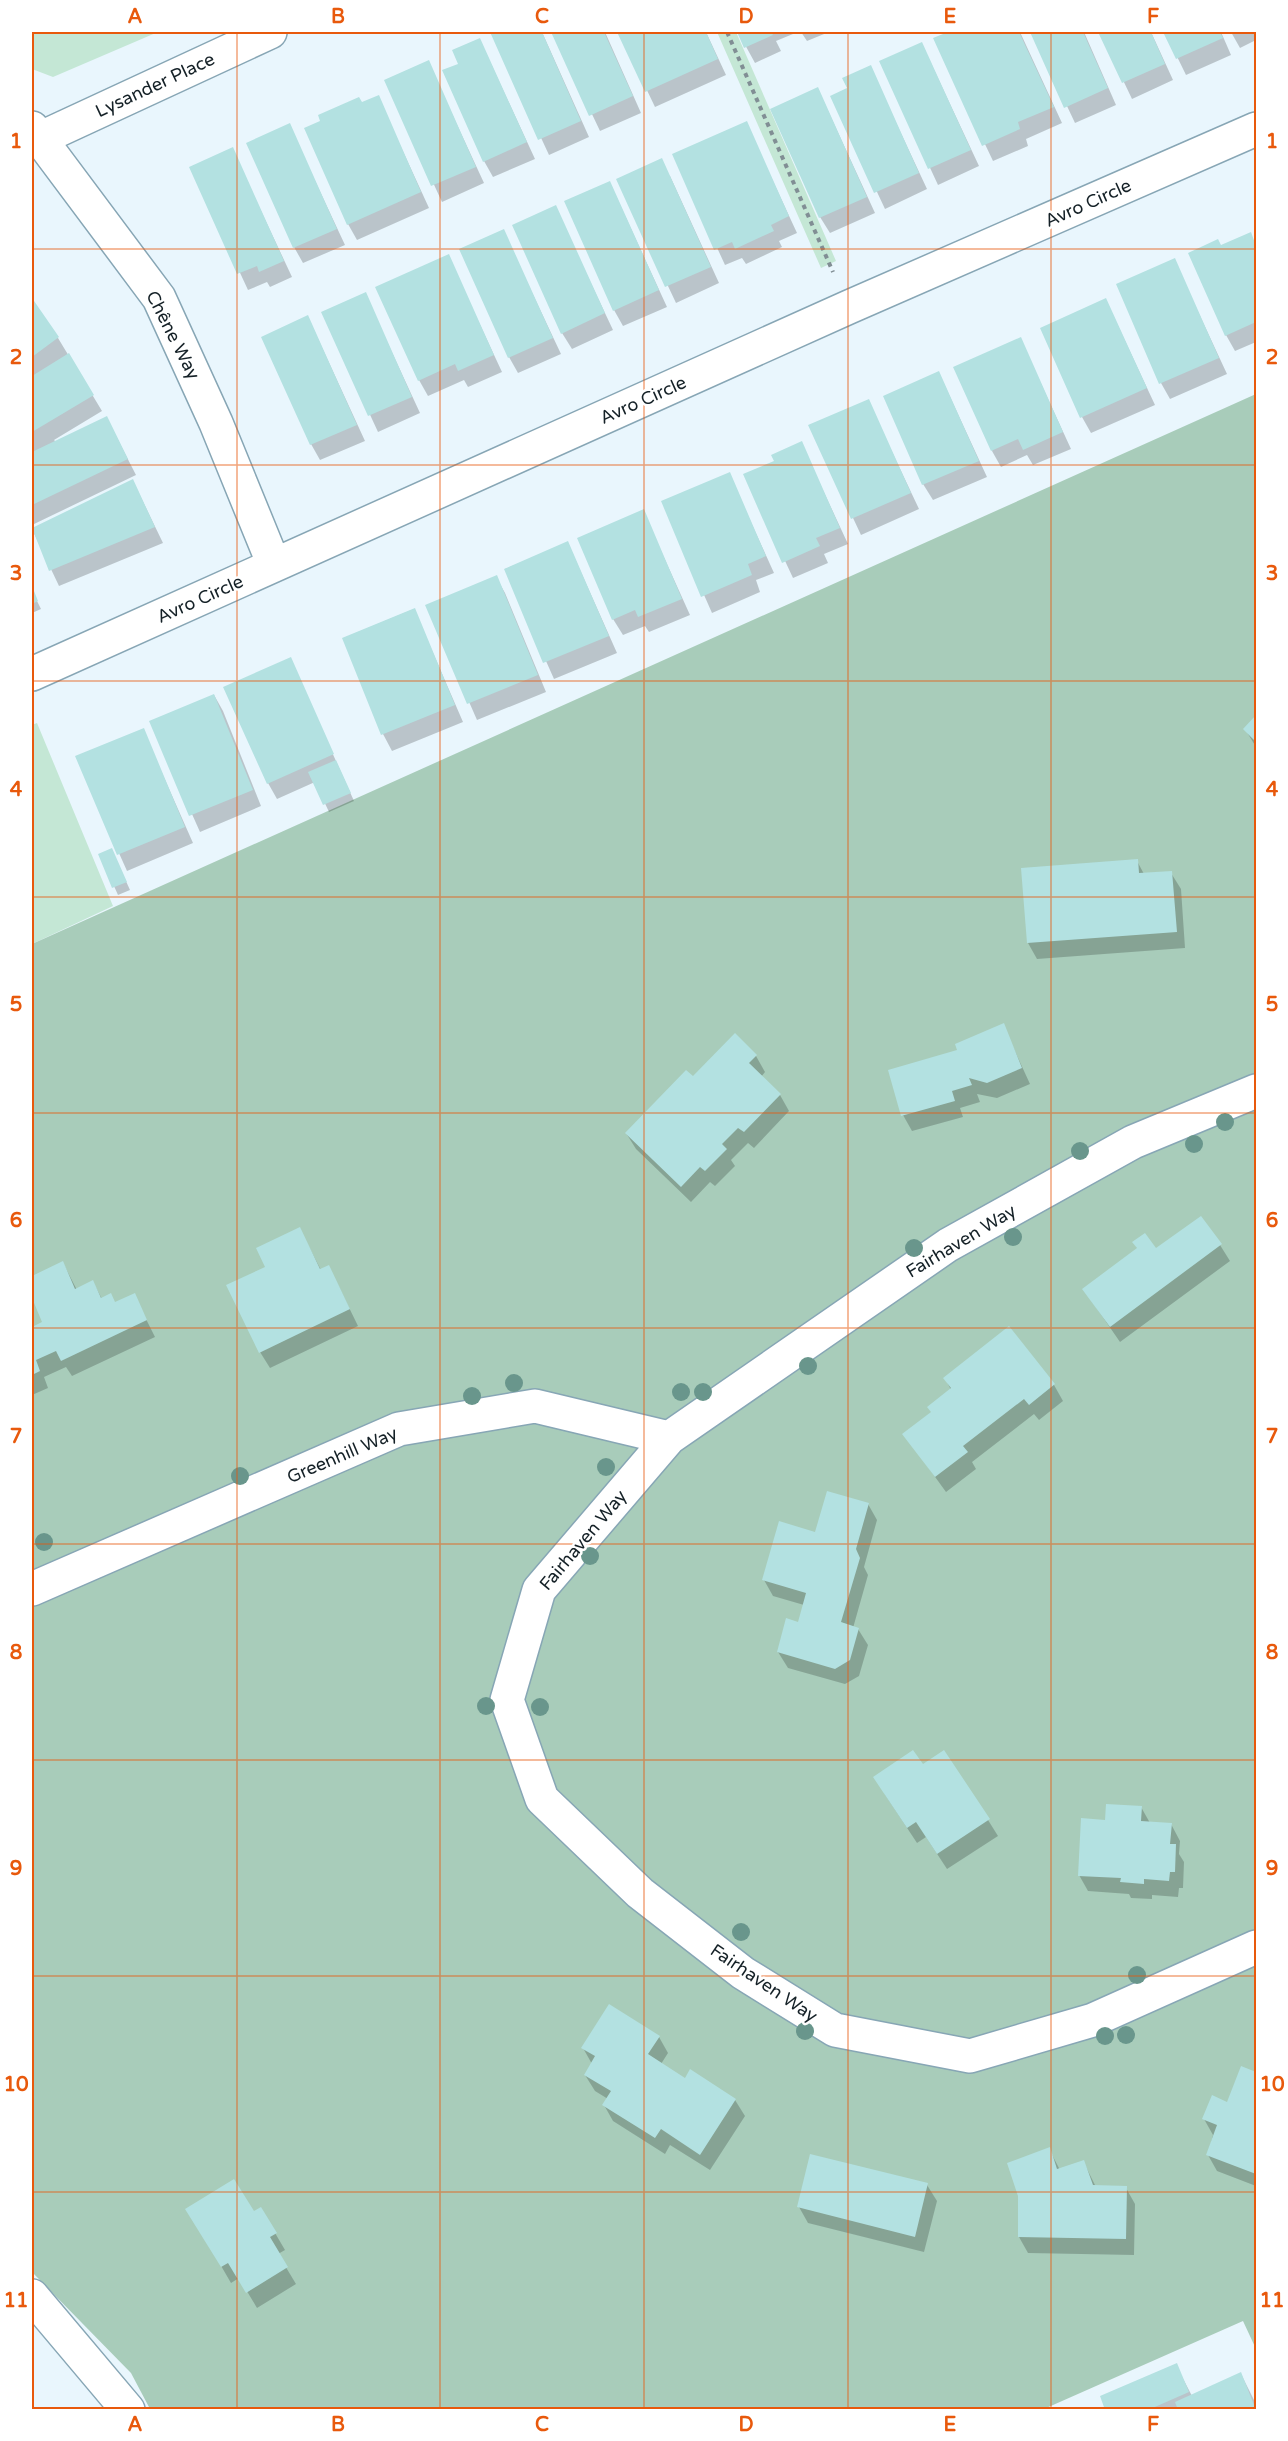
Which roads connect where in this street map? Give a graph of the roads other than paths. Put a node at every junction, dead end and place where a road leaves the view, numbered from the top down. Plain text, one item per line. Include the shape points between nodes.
1 (270, 32) edge
2 (1257, 129) edge
3 (35, 134) edge
4 (274, 565) junction
5 (32, 674) edge
6 (1257, 1091) edge
7 (669, 1438) junction
8 (32, 1589) edge
9 (1257, 1947) edge
10 (32, 2296) edge
11 (128, 2409) edge

1 - 3 street, Lysander Place
2 - 4 street, Avro Circle
3 - 4 street, Chêne Way via 159,298
4 - 5 street, Avro Circle
6 - 7 street, Fairhaven Way via 1133,1142 948,1245
7 - 8 street, Greenhill Way via 535,1406 399,1429
7 - 9 street, Fairhaven Way via 538,1590 507,1700 542,1799 640,1893 743,1973 835,2030 970,2056 1093,2020
10 - 11 street

